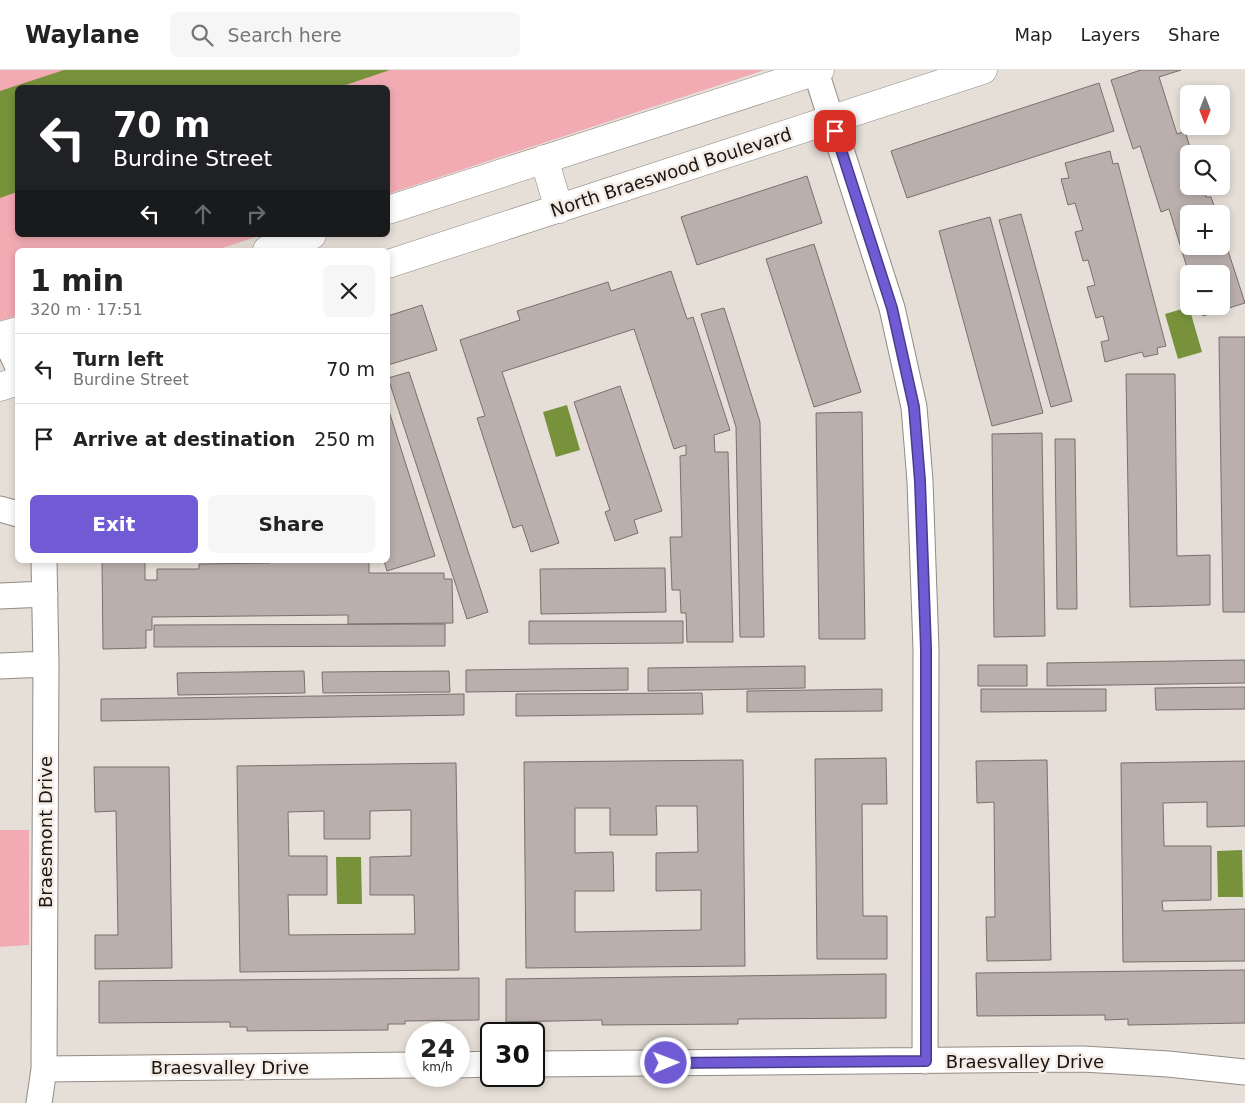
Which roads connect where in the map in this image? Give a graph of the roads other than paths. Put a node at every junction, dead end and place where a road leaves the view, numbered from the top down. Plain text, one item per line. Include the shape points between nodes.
1 (983, 70) edge
2 (818, 71) edge
3 (832, 120) junction
4 (544, 159) junction
5 (390, 209) edge
6 (559, 209) junction
7 (306, 237) edge
8 (276, 248) edge
9 (390, 263) edge
10 (7, 334) edge
11 (15, 357) edge
12 (15, 383) edge
13 (0, 387) edge
14 (0, 509) edge
15 (15, 513) edge
16 (44, 563) edge
17 (45, 594) junction
18 (0, 596) edge
19 (46, 664) junction
20 (0, 666) edge
21 (926, 1061) junction
22 (545, 1064) edge
23 (405, 1065) edge
24 (44, 1069) junction
25 (1245, 1072) edge
26 (39, 1103) edge

1 - 3 main road, North Braeswood Boulevard
2 - 3 street
2 - 4 main road
3 - 6 main road, North Braeswood Boulevard
3 - 21 street via 892,308 914,407 926,649
4 - 5 main road
4 - 6 main road
6 - 9 main road, North Braeswood Boulevard
7 - 8 main road
10 - 11 street
12 - 13 main road
14 - 15 street
16 - 17 street, Braesmont Drive
17 - 18 street
17 - 19 street, Braesmont Drive
19 - 20 street
19 - 24 street, Braesmont Drive
21 - 22 street, Braesvalley Drive
21 - 25 street, Braesvalley Drive via 1083,1060
23 - 24 street, Braesvalley Drive
24 - 26 street, Braesmont Drive

